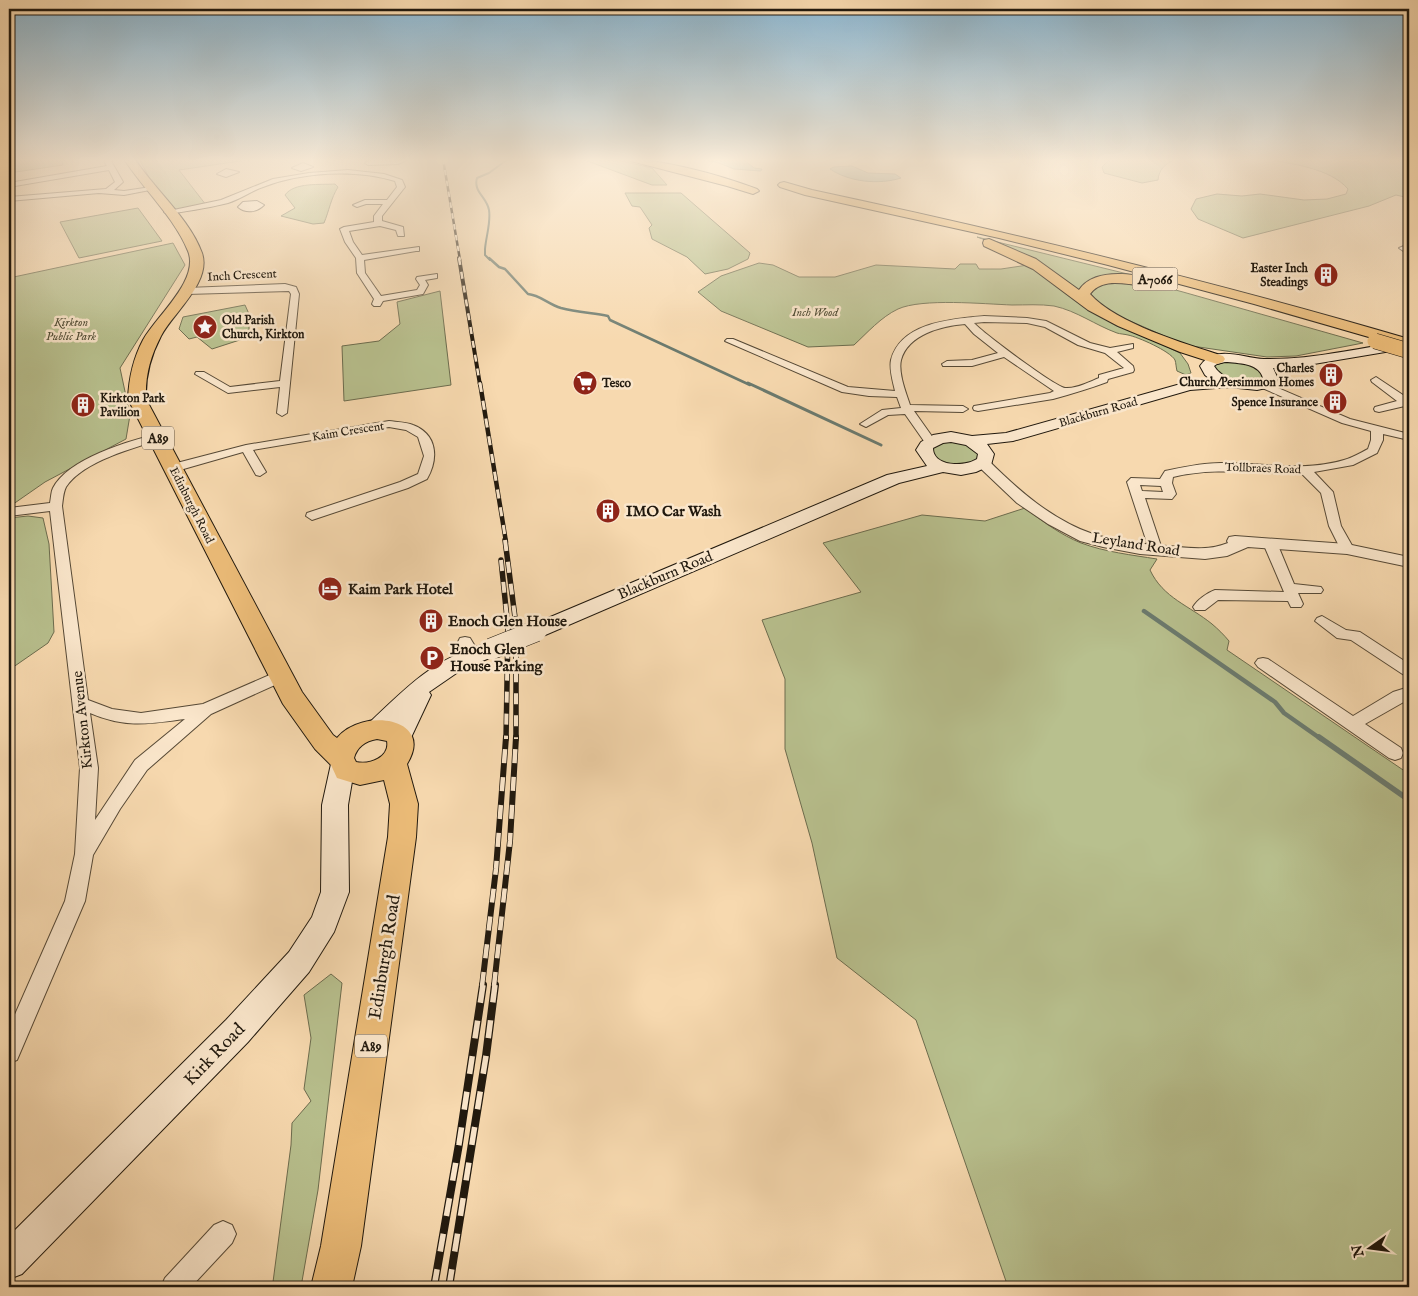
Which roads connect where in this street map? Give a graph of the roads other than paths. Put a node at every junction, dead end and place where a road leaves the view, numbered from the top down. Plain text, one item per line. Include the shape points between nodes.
1 (174, 219) edge
2 (378, 219) edge
3 (907, 219) edge
4 (931, 219) edge
5 (380, 224) junction
6 (933, 225) junction
7 (401, 234) dead end
8 (1409, 246) edge
9 (416, 249) dead end
10 (1409, 253) edge
11 (360, 258) junction
12 (434, 276) dead end
13 (187, 291) junction
14 (1210, 294) junction
15 (1094, 307) junction
16 (967, 320) junction
17 (1380, 339) junction
18 (730, 340) dead end
19 (1409, 344) edge
20 (767, 346) dead end
21 (1130, 346) dead end
22 (1109, 351) junction
23 (1409, 351) edge
24 (757, 352) junction
25 (1006, 354) junction
26 (948, 364) dead end
27 (1255, 364) junction
28 (1290, 364) junction
29 (1212, 366) junction
30 (200, 374) dead end
31 (1376, 380) dead end
32 (1268, 381) junction
33 (286, 383) junction
34 (1228, 383) junction
35 (1189, 386) junction
36 (228, 390) junction
37 (1063, 392) junction
38 (902, 394) junction
39 (1407, 402) edge
40 (222, 403) dead end
41 (978, 408) dead end
42 (907, 409) junction
43 (963, 409) dead end
44 (1379, 409) dead end
45 (282, 413) dead end
46 (866, 424) dead end
47 (1377, 429) junction
48 (158, 437) junction
49 (1007, 438) junction
50 (1409, 438) edge
51 (970, 441) junction
52 (933, 445) junction
53 (246, 448) junction
54 (984, 458) junction
55 (944, 467) junction
56 (173, 468) junction
57 (966, 470) junction
58 (1305, 470) junction
59 (260, 472) dead end
60 (896, 478) junction
61 (1005, 487) junction
62 (56, 506) junction
63 (9, 512) edge
64 (312, 516) dead end
65 (1270, 544) junction
66 (1155, 549) junction
67 (1347, 549) junction
68 (1409, 562) edge
69 (1316, 590) dead end
70 (1293, 597) junction
71 (1200, 606) dead end
72 (1322, 621) dead end
73 (1263, 663) dead end
74 (1409, 671) edge
75 (281, 676) junction
76 (1409, 693) edge
77 (81, 703) junction
78 (206, 710) junction
79 (1354, 723) junction
80 (1395, 753) dead end
81 (368, 755) junction
82 (84, 854) junction
83 (9, 1052) edge
84 (223, 1234) dead end
85 (9, 1261) edge
86 (174, 1287) edge
87 (332, 1287) edge

1 - 13 main road, Edinburgh Road / A89 via 197,254 197,270
2 - 5 street
3 - 6 main road, A7066
4 - 17 main road, A7066 via 1112,261
5 - 7 street via 400,229
5 - 11 street via 340,229
6 - 14 main road, A7066 via 1068,256
6 - 15 main road, A7066 via 1025,259
8 - 10 street via 1403,248
9 - 11 street
11 - 12 street via 361,273 378,302 420,292 424,285 420,279
13 - 33 street, Inch Crescent via 293,288
13 - 48 main road, Edinburgh Road / A89 via 160,325 144,353 137,380 137,399
14 - 15 main road, A7066 via 1139,280 1101,281 1091,284 1083,294
14 - 17 main road, A7066
15 - 29 main road, A7066 via 1183,348
16 - 22 street via 1041,323 1053,326 1086,345
16 - 25 street
16 - 38 street via 924,329 900,349 895,366
17 - 19 main road, A7066
17 - 23 main road, A7066, bridge
18 - 24 street
19 - 28 main road
20 - 24 street
21 - 22 street
22 - 37 street via 1129,370 1077,390
24 - 38 street via 846,390
25 - 26 street
25 - 37 street
27 - 28 main road
27 - 29 main road via 1236,358
27 - 32 main road
28 - 32 main road
29 - 34 main road
29 - 35 main road, Blackburn Road
30 - 36 street
31 - 39 street
32 - 34 main road via 1248,386
32 - 47 street via 1298,400 1346,421
33 - 36 street
33 - 45 street, Inch Crescent
34 - 35 main road, Blackburn Road
35 - 49 main road, Blackburn Road
36 - 40 street
37 - 41 street
38 - 42 street
39 - 44 street
42 - 43 street
42 - 46 street via 886,412
42 - 52 street
47 - 50 street
47 - 58 street, Tollbraes Road via 1373,451 1365,456
48 - 56 main road, Edinburgh Road / A89
48 - 62 street, Kirkton Avenue via 96,460 70,476 59,488
49 - 51 main road, Blackburn Road
49 - 54 main road, Blackburn Road
51 - 52 main road, Blackburn Road via 958,438
51 - 54 main road via 982,449
52 - 55 main road via 936,464
52 - 60 main road, Blackburn Road
53 - 56 street, Kaim Crescent
53 - 59 street
53 - 64 street, Kaim Crescent via 389,424 409,426 423,435 430,456 423,476
54 - 57 main road, Blackburn Road
54 - 61 street, Leyland Road
55 - 57 main road
55 - 60 main road, Blackburn Road
56 - 75 main road, Edinburgh Road / A89
57 - 61 street, Leyland Road
58 - 66 street, Tollbraes Road via 1204,466 1169,474 1166,478 1168,496 1137,494
58 - 67 street via 1326,492
60 - 81 main road, Blackburn Road, bridge via 536,631 476,649 435,675
61 - 66 street, Leyland Road via 1082,536
62 - 63 street
62 - 77 street, Kirkton Avenue
65 - 66 street, Leyland Road via 1245,542 1213,553
65 - 67 street, Leyland Road
65 - 70 street
67 - 68 street, Leyland Road
69 - 70 street
70 - 71 street via 1215,595
72 - 74 street via 1342,634 1355,636
73 - 79 street
75 - 78 street
75 - 81 main road, Edinburgh Road / A89 via 324,742
76 - 79 street
77 - 78 street via 110,715 141,719
77 - 82 street, Kirkton Avenue via 89,768
78 - 82 street via 141,765
79 - 80 street
81 - 85 main road, Kirk Road via 335,805 335,892 324,923 299,962 237,1031
81 - 87 main road, Edinburgh Road / A89 via 404,804 402,837 341,1246
82 - 83 street, Kirkton Avenue via 75,901
84 - 86 street

